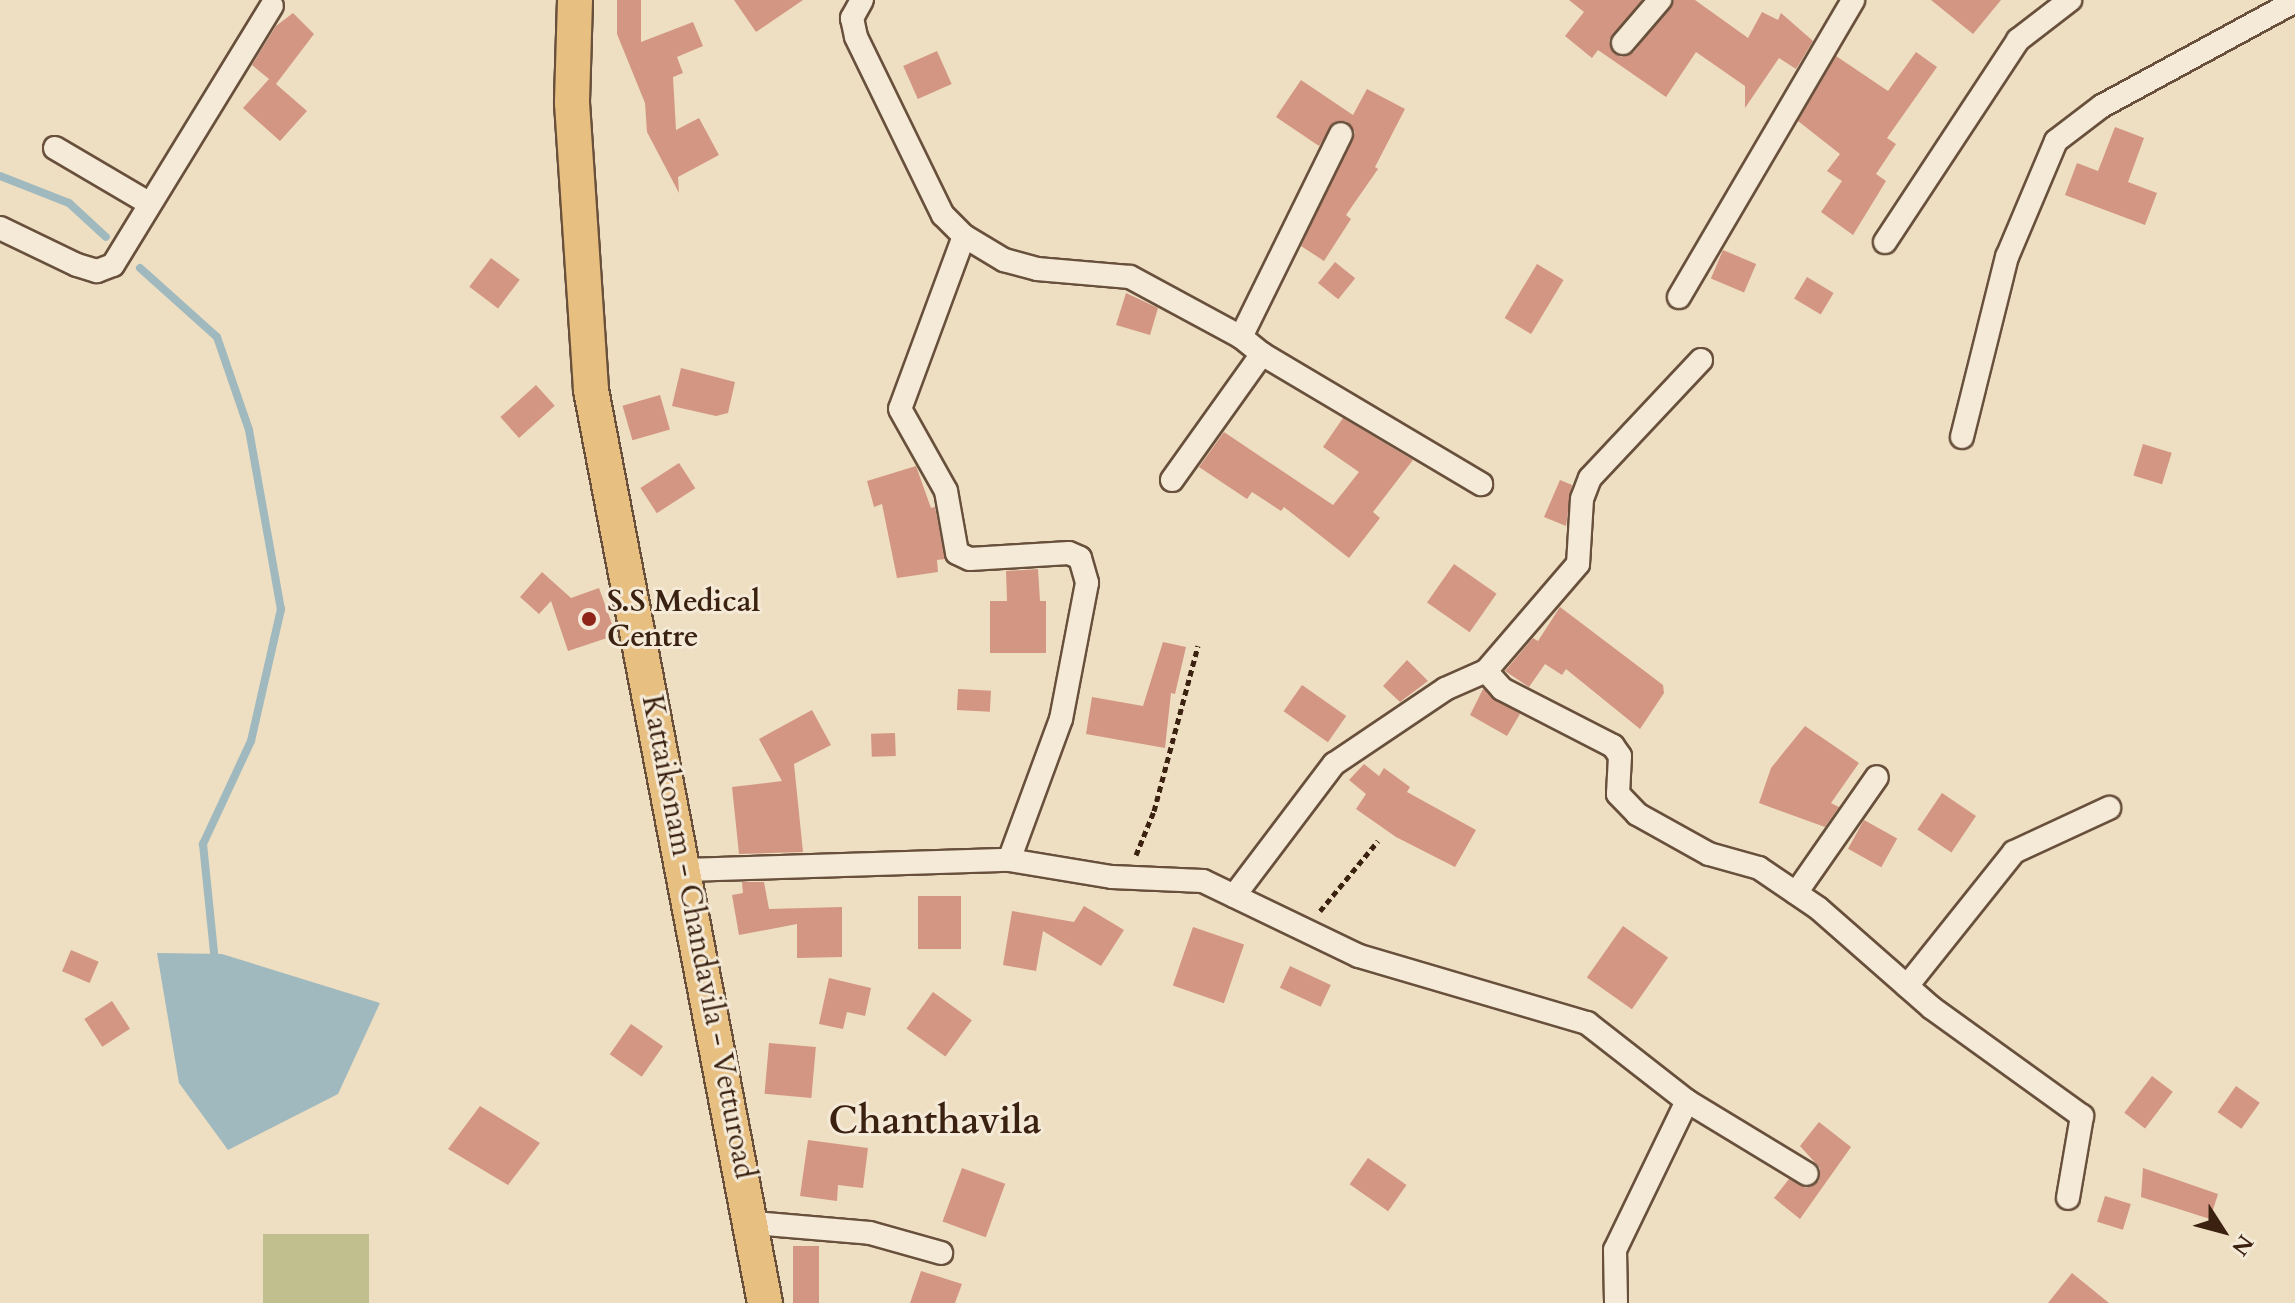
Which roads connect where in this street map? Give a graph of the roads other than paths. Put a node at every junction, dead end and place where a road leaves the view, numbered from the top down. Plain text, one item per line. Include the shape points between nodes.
1 (575, 0) edge
2 (862, 0) edge
3 (1660, 0) edge
4 (1853, 0) edge
5 (2070, 0) edge
6 (2295, 1) edge
7 (270, 2) edge
8 (1623, 43) dead end
9 (1341, 134) dead end
10 (55, 148) dead end
11 (150, 204) junction
12 (0, 228) edge
13 (964, 236) junction
14 (1885, 242) dead end
15 (1679, 297) dead end
16 (1241, 337) junction
17 (1262, 354) junction
18 (1701, 360) dead end
19 (1962, 437) dead end
20 (1172, 480) dead end
21 (1481, 484) dead end
22 (1486, 671) junction
23 (1877, 777) dead end
24 (2109, 808) dead end
25 (1009, 860) junction
26 (686, 870) junction
27 (1796, 893) junction
28 (1234, 896) junction
29 (1907, 986) junction
30 (1687, 1101) junction
31 (1807, 1174) dead end
32 (2068, 1198) dead end
33 (754, 1223) junction
34 (941, 1253) dead end
35 (765, 1303) edge
36 (1616, 1303) edge

1 - 26 main road, Kattaikonam - Chandavila - Vetturoad via 572,103 591,390
2 - 13 street via 852,18 856,37 943,215
3 - 8 street
4 - 15 street
5 - 14 street via 2018,40
6 - 19 street via 2102,106 2056,141 2007,257
7 - 11 street
9 - 16 street
10 - 11 street
11 - 12 street via 113,265 97,271
13 - 16 street via 1004,260 1037,269 1130,277
13 - 25 street via 900,409 946,491 957,553 970,559 1069,553 1080,558 1087,583 1061,719
16 - 17 street
17 - 20 street
17 - 21 street
18 - 22 street via 1590,478 1582,499 1578,564
22 - 27 street via 1502,689 1613,746 1620,756 1618,794 1637,814 1709,854 1759,868
22 - 28 street via 1445,689 1334,764
23 - 27 street
24 - 29 street via 2014,852
25 - 26 street
25 - 28 street via 1127,878 1203,881
26 - 33 main road, Kattaikonam - Chandavila - Vetturoad
27 - 29 street
28 - 30 street via 1359,956 1587,1023
29 - 32 street via 2082,1116
30 - 31 street
30 - 36 street via 1615,1250
33 - 34 street via 870,1233
33 - 35 main road, Kattaikonam - Chandavila - Vetturoad

